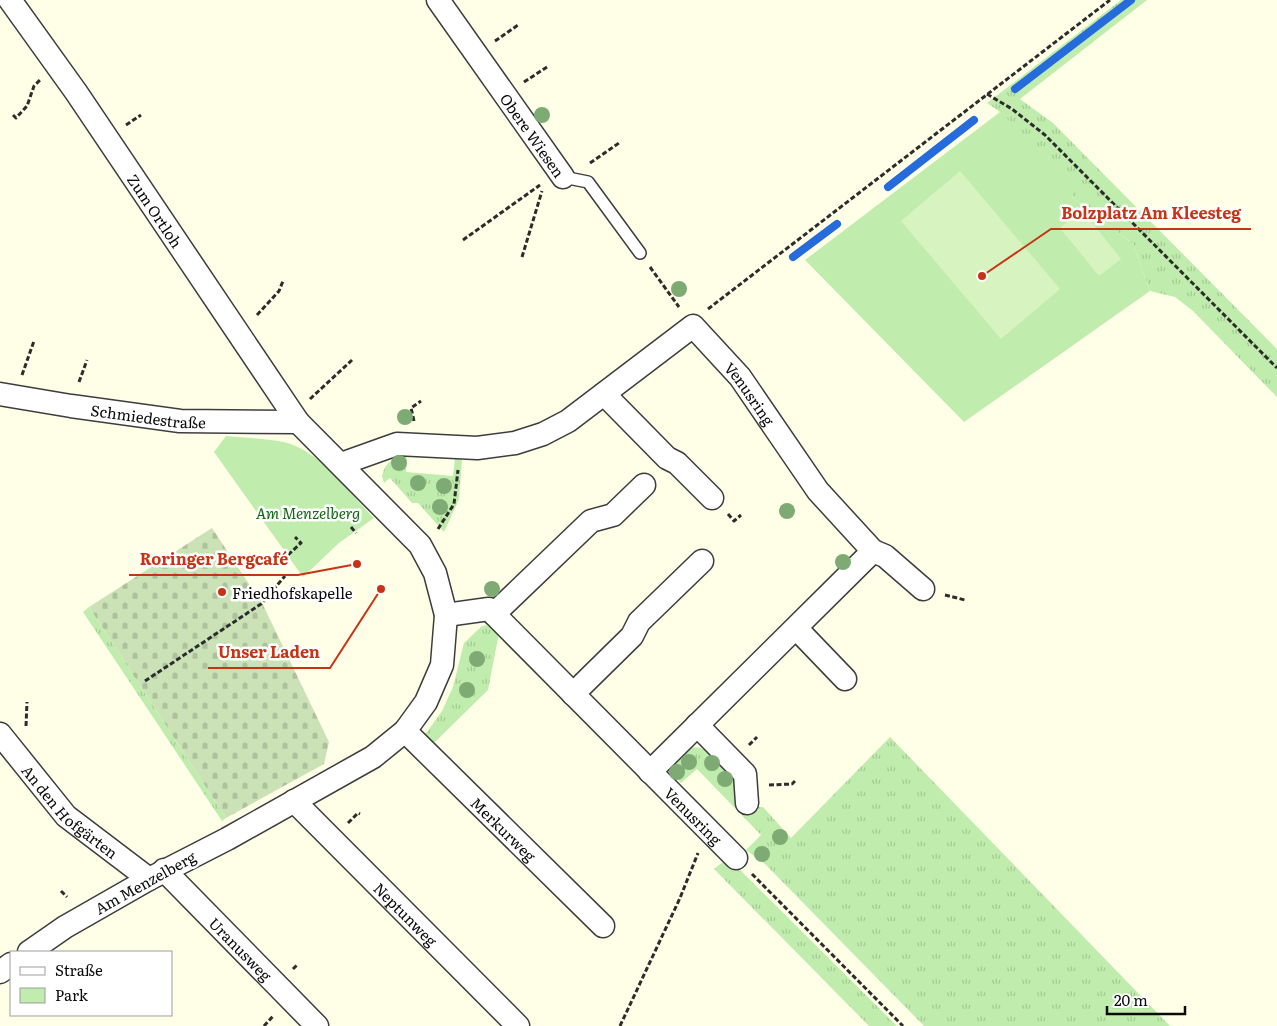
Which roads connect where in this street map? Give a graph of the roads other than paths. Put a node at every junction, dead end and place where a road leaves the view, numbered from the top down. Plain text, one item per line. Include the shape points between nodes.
1 (10, 0) edge
2 (438, 0) edge
3 (566, 177) joint
4 (640, 253) road end
5 (604, 394) junction
6 (7, 395) edge
7 (296, 418) junction
8 (341, 464) junction
9 (644, 485) dead end
10 (712, 498) dead end
11 (874, 551) junction
12 (702, 561) dead end
13 (923, 589) dead end
14 (494, 614) junction
15 (446, 615) junction
16 (796, 628) junction
17 (845, 679) dead end
18 (573, 694) junction
19 (697, 725) junction
20 (405, 731) junction
21 (0, 734) edge
22 (650, 772) junction
23 (294, 801) junction
24 (747, 803) dead end
25 (736, 858) road end
26 (157, 875) junction
27 (603, 926) dead end
28 (30, 951) edge
29 (317, 1026) edge
30 (518, 1026) edge

1 - 7 street, Zum Ortloh
2 - 3 street, Obere Wiesen
3 - 4 lane, Obere Wiesen via 588,182
5 - 8 street via 568,421 515,443 477,448 397,444
5 - 10 street
5 - 11 street, Venusring via 700,318 818,491
6 - 7 street, Schmiedestraße via 180,421
7 - 8 street, Am Menzelberg
8 - 15 street, Am Menzelberg via 420,545 435,573
9 - 14 street via 613,515 591,521
11 - 13 street, Venusring via 885,556
11 - 16 street
12 - 18 street via 639,622 632,636
14 - 15 street via 489,609
14 - 18 street, Venusring
15 - 20 street, Am Menzelberg via 442,665 436,683
16 - 17 street
16 - 19 street
18 - 22 street, Venusring
19 - 22 street
19 - 24 street via 745,774
20 - 23 street, Am Menzelberg via 373,757
20 - 27 street, Merkurweg
21 - 26 street, An den Hofgärten via 66,816
22 - 25 street, Venusring
23 - 26 street, Am Menzelberg
23 - 30 street, Neptunweg
26 - 28 street, Am Menzelberg via 65,927
26 - 29 street, Uranusweg

